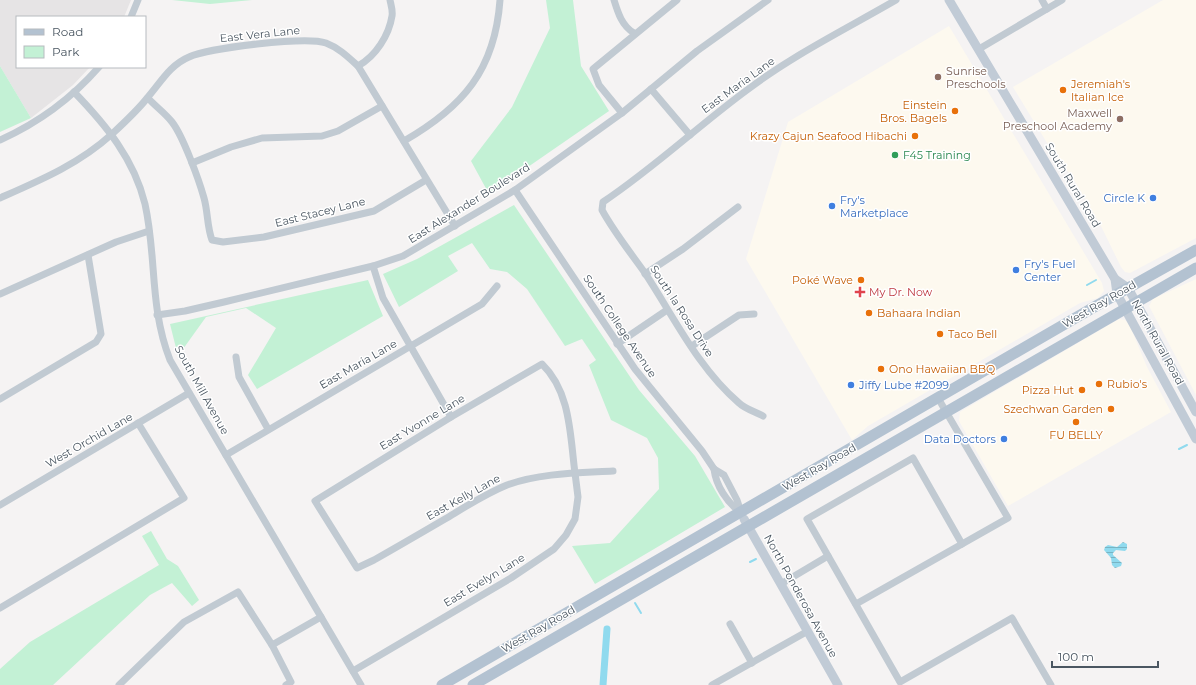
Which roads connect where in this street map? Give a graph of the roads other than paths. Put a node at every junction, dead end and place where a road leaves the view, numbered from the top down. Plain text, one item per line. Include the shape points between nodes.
1 (138, 0) edge
2 (390, 0) edge
3 (500, 0) edge
4 (614, 0) edge
5 (677, 0) edge
6 (768, 0) edge
7 (896, 0) edge
8 (949, 0) edge
9 (1042, 0) edge
10 (1062, 0) edge
11 (1047, 8) junction
12 (131, 16) edge
13 (634, 33) junction
14 (979, 49) junction
15 (358, 66) junction
16 (98, 68) edge
17 (650, 89) junction
18 (74, 92) junction
19 (148, 98) junction
20 (382, 106) junction
21 (622, 113) junction
22 (112, 134) junction
23 (690, 135) junction
24 (0, 140) edge
25 (404, 141) junction
26 (192, 163) junction
27 (426, 180) junction
28 (514, 190) junction
29 (0, 198) edge
30 (603, 202) joint
31 (738, 207) dead end
32 (455, 226) junction
33 (149, 231) junction
34 (1196, 250) edge
35 (88, 255) junction
36 (374, 266) junction
37 (1196, 268) edge
38 (645, 274) junction
39 (1115, 278) junction
40 (497, 286) dead end
41 (0, 294) edge
42 (1132, 294) junction
43 (1121, 300) junction
44 (667, 310) junction
45 (754, 314) dead end
46 (157, 315) junction
47 (617, 344) junction
48 (692, 346) junction
49 (409, 347) junction
50 (236, 358) dead end
51 (542, 364) joint
52 (189, 394) junction
53 (938, 398) junction
54 (0, 399) edge
55 (947, 411) junction
56 (1196, 412) edge
57 (763, 416) dead end
58 (451, 417) junction
59 (138, 424) junction
60 (268, 429) junction
61 (1196, 439) edge
62 (226, 455) junction
63 (613, 471) dead end
64 (574, 473) junction
65 (0, 505) edge
66 (744, 519) junction
67 (962, 544) junction
68 (828, 556) junction
69 (357, 568) joint
70 (781, 584) junction
71 (856, 604) junction
72 (0, 608) edge
73 (321, 617) junction
74 (730, 624) dead end
75 (808, 631) junction
76 (272, 645) junction
77 (752, 662) junction
78 (353, 671) junction
79 (289, 683) edge
80 (119, 685) edge
81 (361, 685) edge
82 (442, 685) edge
83 (473, 685) edge
84 (712, 685) edge
85 (838, 685) edge
86 (1051, 685) edge

1 - 12 street
2 - 15 street via 392,15 387,32 376,51
3 - 25 street via 497,26 487,58 474,80 457,104 430,126
4 - 13 street via 618,14 628,29
5 - 13 street
6 - 17 street, East Alexander Boulevard via 697,51
7 - 23 street, East Maria Lane via 748,89
8 - 14 main road, South Rural Road
9 - 11 street
10 - 11 street
11 - 14 street
13 - 21 street via 593,69 599,85
14 - 39 main road, South Rural Road
15 - 19 street, East Vera Lane via 342,51 325,43 301,40 205,51 188,57 172,67
15 - 20 street, East Vera Lane
16 - 18 street
17 - 21 street, East Alexander Boulevard
17 - 23 street
18 - 22 street, South Mill Avenue
18 - 24 street via 34,123
19 - 22 street, East Vera Lane
19 - 26 street via 172,122
20 - 25 street, East Vera Lane
20 - 26 street via 338,131 322,136 262,138
21 - 28 street, East Alexander Boulevard
22 - 29 street, East Vera Lane via 67,168
22 - 33 street, South Mill Avenue via 136,178
23 - 30 street, East Maria Lane
25 - 27 street, East Vera Lane
26 - 27 street, East Stacey Lane via 204,196 208,230 212,240 223,242 264,237 374,211
27 - 32 street, East Vera Lane
28 - 32 street, East Alexander Boulevard
28 - 47 street, South College Avenue
30 - 38 street, South la Rosa Drive via 602,210 611,227
31 - 38 street
32 - 36 street, East Alexander Boulevard via 403,256
33 - 35 street
33 - 46 street, South Mill Avenue
34 - 42 main road, West Ray Road
35 - 41 street
35 - 54 street via 101,334 96,342
36 - 46 street, East Alexander Boulevard via 185,311
36 - 49 street via 383,298
37 - 42 main road, West Ray Road
38 - 44 street, South la Rosa Drive
39 - 42 main road, South Rural Road
39 - 43 main road, South Rural Road
40 - 49 street, East Maria Lane via 482,304
42 - 43 main road, West Ray Road
42 - 43 main road, West Ray Road
42 - 56 main road, North Rural Road
43 - 53 main road, West Ray Road
43 - 55 main road, West Ray Road
43 - 61 main road, North Rural Road
44 - 47 street
44 - 48 street, South la Rosa Drive
45 - 48 street via 739,314
46 - 52 street, South Mill Avenue via 170,360
47 - 66 street, South College Avenue via 652,391 693,439 714,469 715,480 730,504
48 - 57 street, South la Rosa Drive via 710,373 740,404
49 - 58 street
49 - 60 street, East Maria Lane
50 - 60 street via 239,377
51 - 58 street, East Yvonne Lane
51 - 64 street, East Evelyn Lane via 551,373 568,410
52 - 59 street, West Orchid Lane
52 - 62 street, South Mill Avenue
53 - 55 street
53 - 66 main road, West Ray Road
55 - 66 main road, West Ray Road
55 - 67 street via 1008,518
58 - 69 street, East Yvonne Lane via 315,501
59 - 65 street, West Orchid Lane
59 - 72 street via 184,498
60 - 62 street, East Maria Lane
62 - 73 street, South Mill Avenue
63 - 64 street, East Kelly Lane
64 - 69 street, East Kelly Lane via 534,478 508,485
64 - 78 street, East Evelyn Lane via 578,497 575,519 554,549 511,578
66 - 70 main road, North Ponderosa Avenue
66 - 82 main road, West Ray Road
66 - 83 main road, West Ray Road
67 - 68 street via 913,458 807,519
67 - 71 street
68 - 70 street
68 - 71 street
70 - 75 main road, North Ponderosa Avenue
71 - 86 street via 900,682 1012,618
73 - 76 street
73 - 78 street, South Mill Avenue
74 - 77 street
75 - 77 street
75 - 85 main road, North Ponderosa Avenue
76 - 79 street
76 - 80 street via 238,592 184,622
77 - 84 street
78 - 81 street, South Mill Avenue

